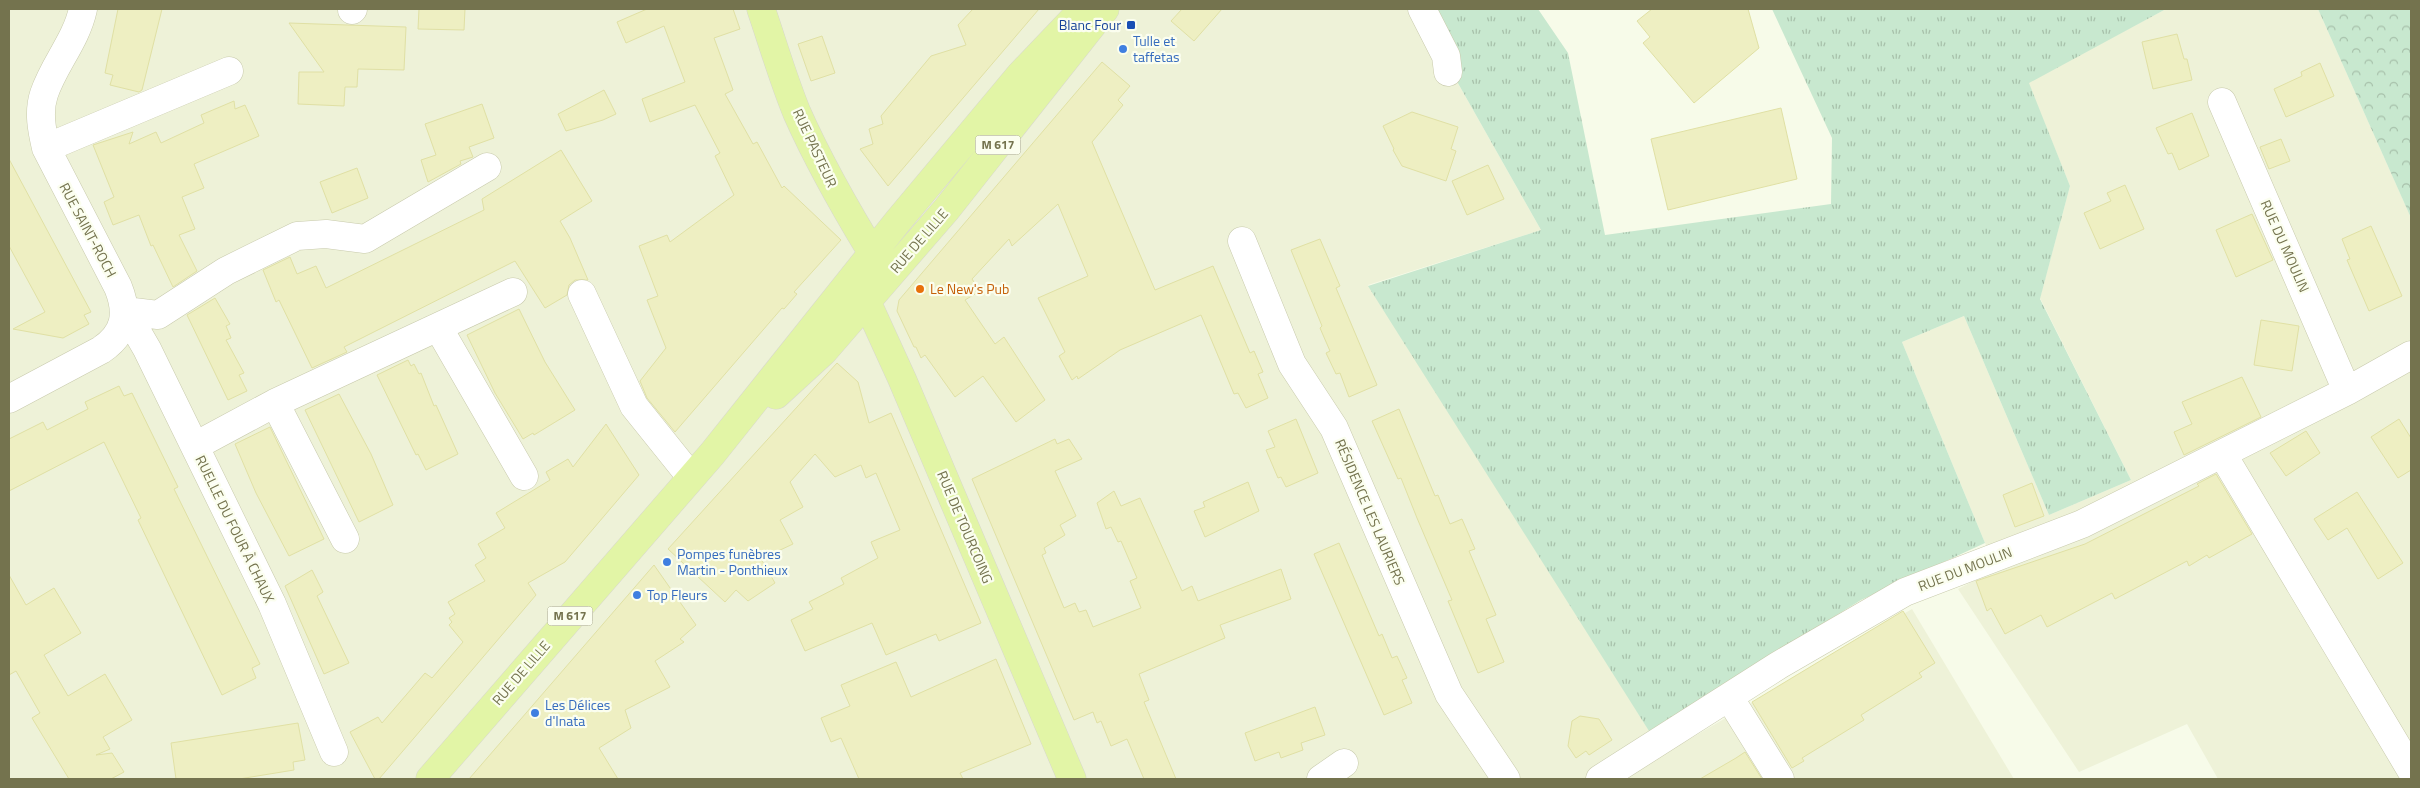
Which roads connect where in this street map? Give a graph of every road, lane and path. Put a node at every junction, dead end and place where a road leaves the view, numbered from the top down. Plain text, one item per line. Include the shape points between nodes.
1 (84, 9) edge
2 (761, 9) edge
3 (1083, 9) edge
4 (1105, 9) edge
5 (1422, 9) edge
6 (228, 72) dead end
7 (1448, 72) dead end
8 (2222, 102) dead end
9 (46, 148) junction
10 (487, 167) dead end
11 (1242, 241) dead end
12 (872, 253) junction
13 (854, 276) junction
14 (888, 278) junction
15 (513, 292) dead end
16 (582, 294) dead end
17 (868, 302) junction
18 (125, 311) junction
19 (438, 327) junction
20 (2411, 355) edge
21 (2348, 391) junction
22 (9, 399) edge
23 (275, 403) junction
24 (195, 446) junction
25 (712, 454) junction
26 (2223, 455) junction
27 (524, 476) dead end
28 (692, 477) junction
29 (345, 539) dead end
30 (1730, 697) junction
31 (334, 752) dead end
32 (1344, 763) dead end
33 (2411, 770) edge
34 (430, 779) edge
35 (1072, 779) edge
36 (1322, 779) edge
37 (1506, 779) edge
38 (1600, 779) edge
39 (1780, 779) edge

1 - 9 street, RUE SAINT-ROCH via 71,43 43,95 41,124
2 - 12 main road, RUE PASTEUR via 806,133 838,197
3 - 12 main road, RUE DE LILLE / M 617 via 1020,75
4 - 14 main road, RUE DE LILLE / M 617 via 969,182
5 - 7 street via 1446,56
6 - 9 street
8 - 21 street, RUE DU MOULIN
9 - 18 street, RUE SAINT-ROCH via 118,288
10 - 18 street via 365,239 326,234 297,236 226,271 158,315
11 - 37 street, RÉSIDENCE LES LAURIERS via 1292,364 1334,428 1449,694
12 - 13 main road, RUE DE LILLE / M 617
12 - 14 main road, RUE PASTEUR
13 - 17 main road, RUE DE TOURCOING
13 - 25 main road, RUE DE LILLE / M 617
14 - 17 main road, RUE DE LILLE / M 617
15 - 19 street
16 - 28 street via 634,406
17 - 25 main road, RUE DE LILLE / M 617 via 813,361
17 - 35 main road, RUE DE TOURCOING
18 - 22 street via 120,333 110,344
18 - 24 street, RUELLE DU FOUR À CHAUX
19 - 23 street
19 - 27 street
20 - 21 street, RUE DU MOULIN
21 - 26 street, RUE DU MOULIN
23 - 24 street
23 - 29 street
24 - 31 street, RUELLE DU FOUR À CHAUX via 284,630
25 - 28 main road, RUE DE LILLE / M 617
26 - 30 street, RUE DU MOULIN via 2082,524 1905,592
26 - 33 street
28 - 34 main road, RUE DE LILLE / M 617
30 - 38 street, RUE DU MOULIN
30 - 39 street
32 - 36 street

